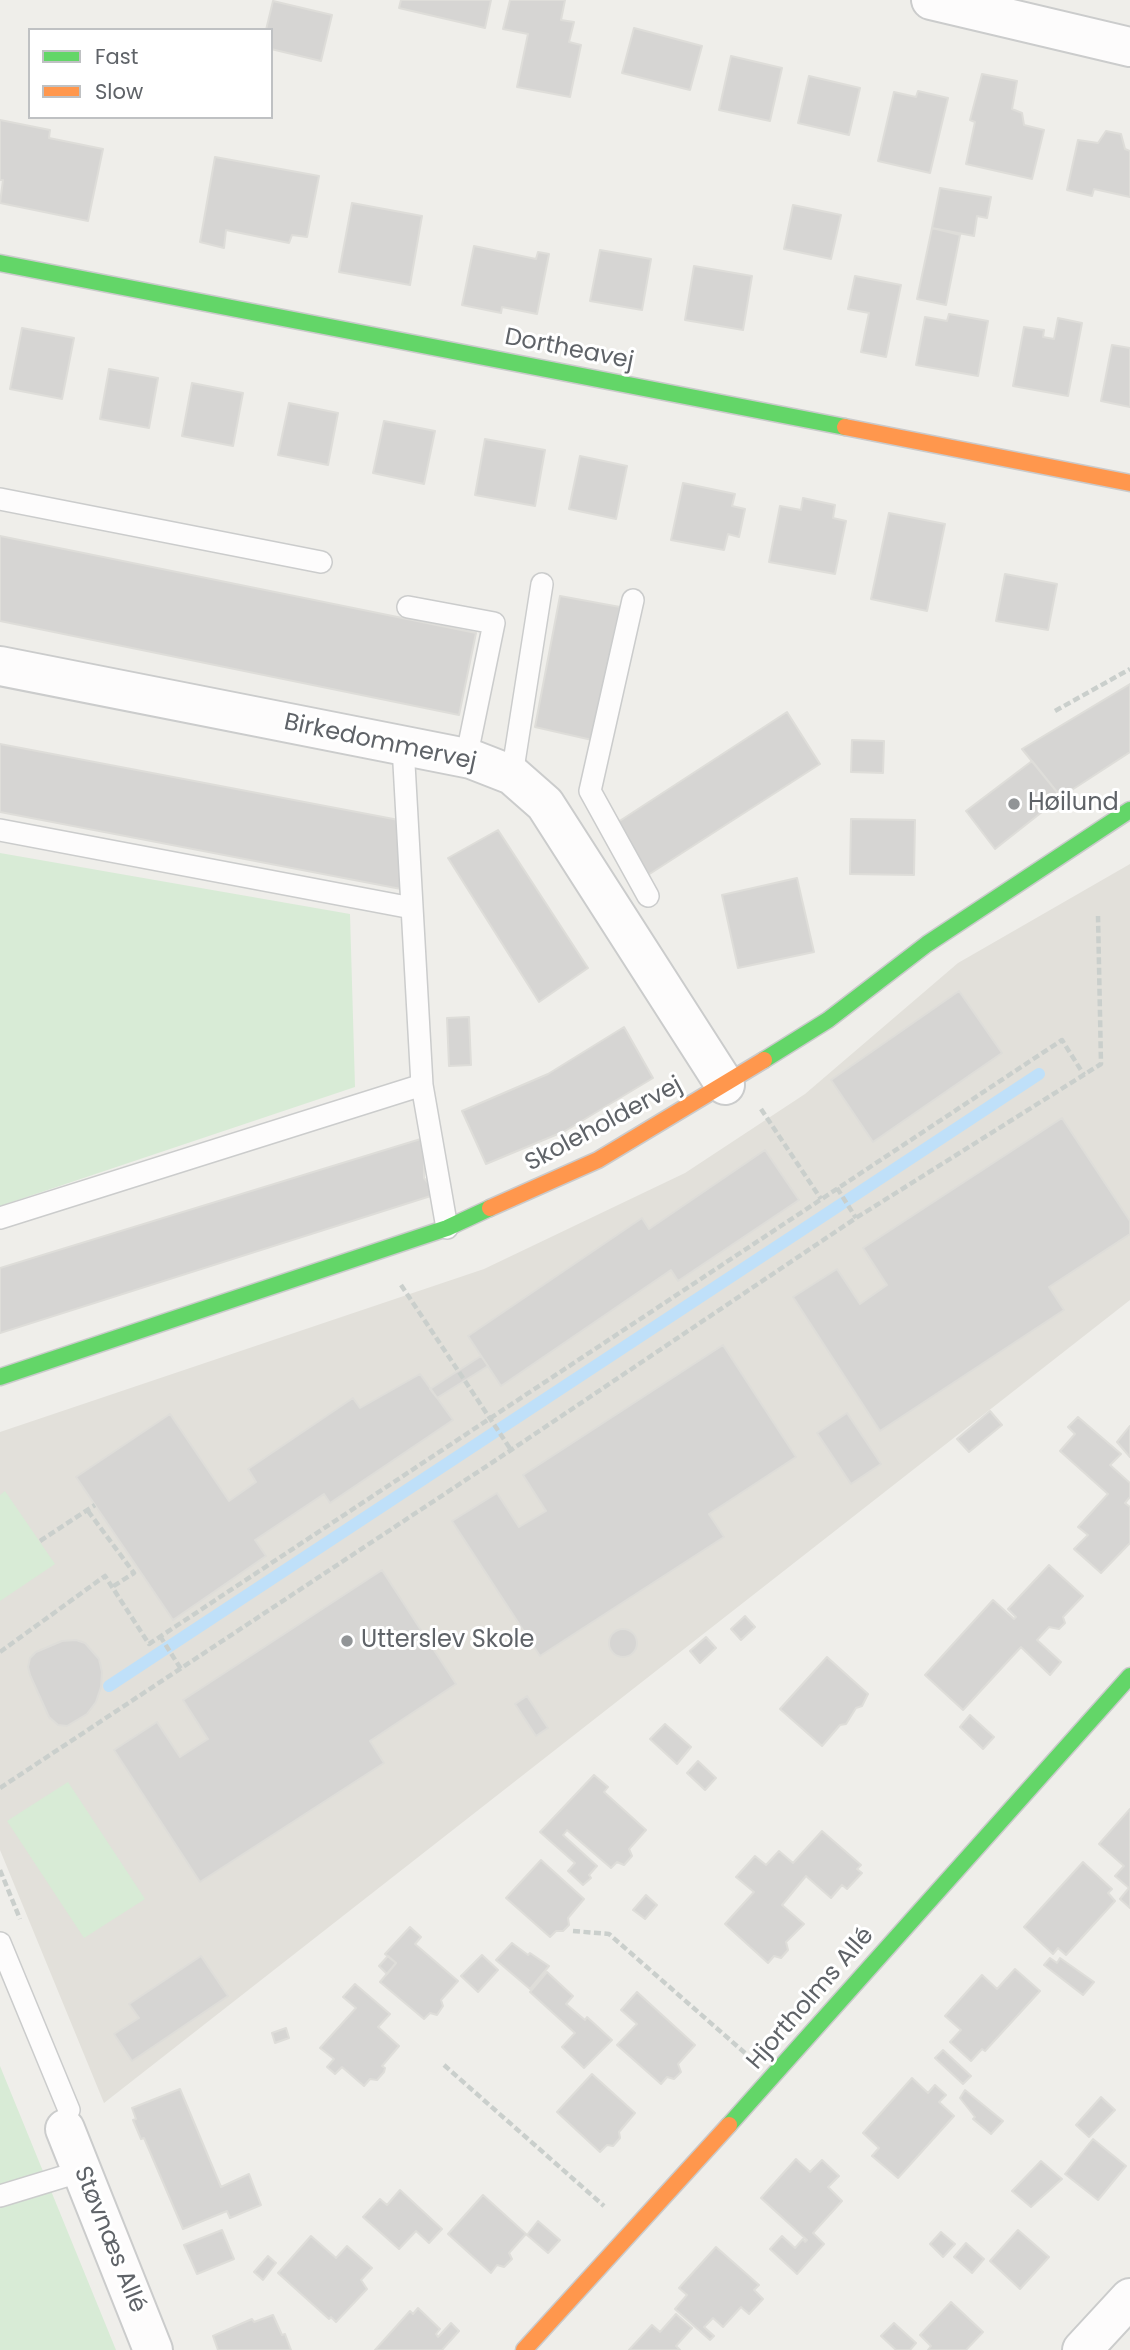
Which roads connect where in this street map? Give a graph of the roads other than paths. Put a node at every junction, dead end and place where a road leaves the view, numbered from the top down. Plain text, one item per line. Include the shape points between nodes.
1 (931, 0) edge
2 (1130, 47) edge
3 (0, 263) edge
4 (1130, 482) edge
5 (0, 499) edge
6 (321, 562) dead end
7 (542, 584) dead end
8 (633, 600) dead end
9 (408, 607) dead end
10 (0, 666) edge
11 (403, 746) junction
12 (466, 759) junction
13 (512, 775) junction
14 (1130, 810) edge
15 (0, 830) edge
16 (648, 895) dead end
17 (412, 908) junction
18 (732, 1081) junction
19 (422, 1085) junction
20 (0, 1218) edge
21 (446, 1228) junction
22 (0, 1377) edge
23 (1130, 1676) edge
24 (0, 1943) edge
25 (67, 2120) joint
26 (82, 2171) junction
27 (0, 2196) edge
28 (1130, 2298) edge
29 (153, 2350) edge
30 (524, 2350) edge
31 (1082, 2350) edge

1 - 2 street
3 - 4 street, Dortheavej
5 - 6 lane
7 - 13 lane
8 - 16 lane via 590,791
9 - 12 lane via 494,623
10 - 11 street, Birkedommervej
11 - 12 street, Birkedommervej
11 - 17 lane
12 - 13 street, Birkedommervej
13 - 18 street, Birkedommervej via 545,804
14 - 18 street, Skoleholdervej via 927,944 828,1020
15 - 17 lane
17 - 19 lane
18 - 21 street, Skoleholdervej via 598,1160
19 - 20 lane
19 - 21 lane
21 - 22 street, Skoleholdervej
23 - 30 street, Hjortholms Allé
24 - 25 lane
25 - 26 street, Støvnæs Allé
26 - 27 lane
26 - 29 street, Støvnæs Allé
28 - 31 street

